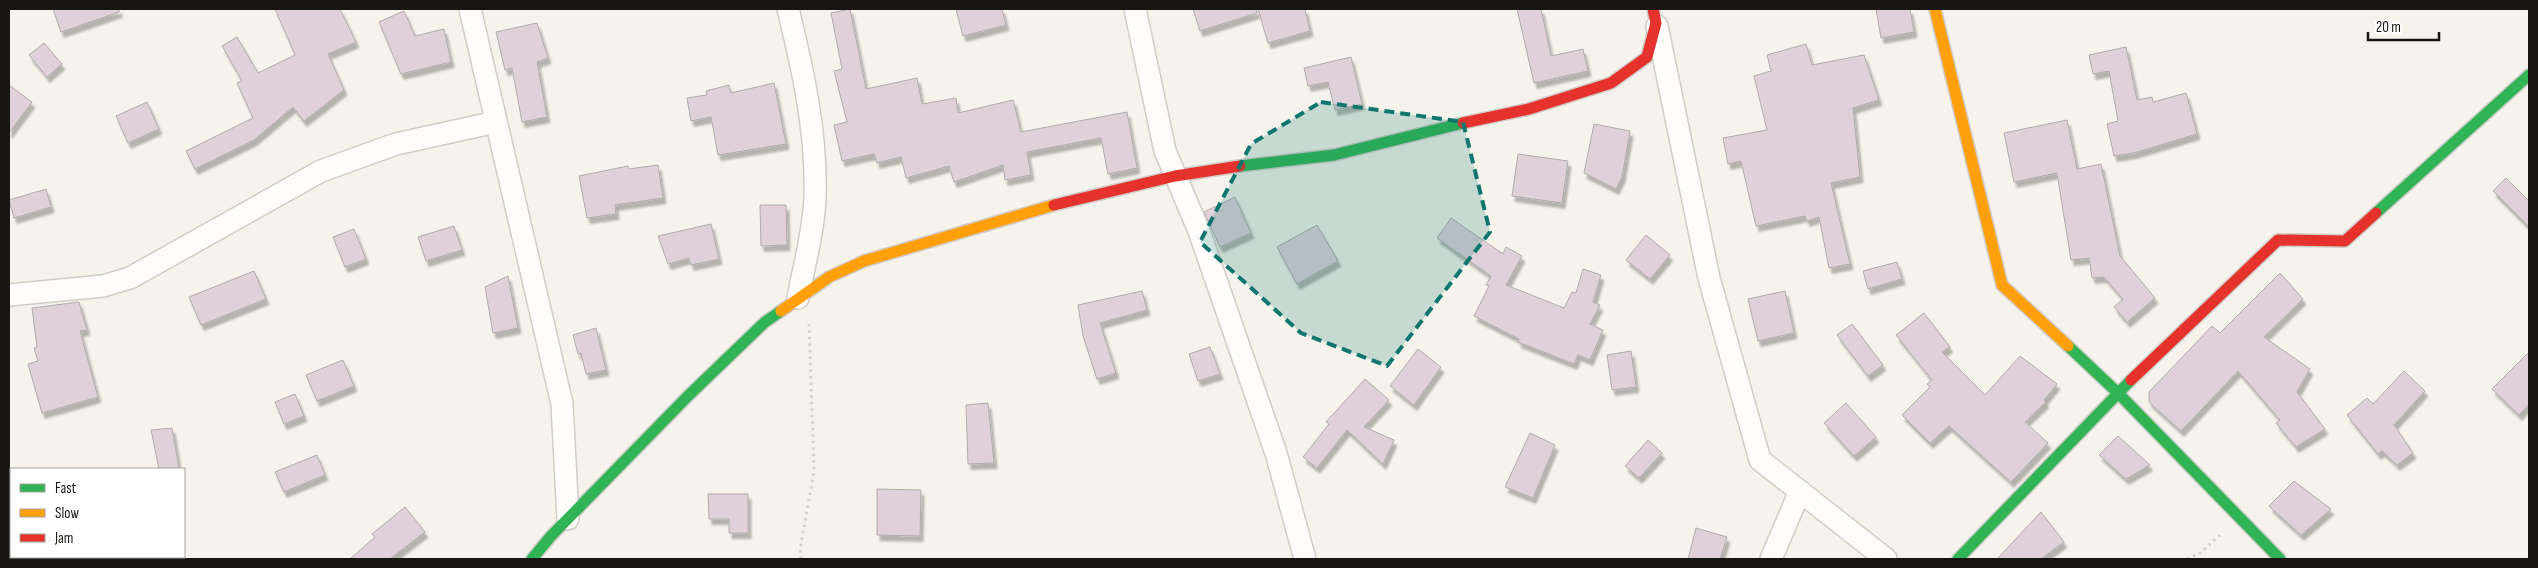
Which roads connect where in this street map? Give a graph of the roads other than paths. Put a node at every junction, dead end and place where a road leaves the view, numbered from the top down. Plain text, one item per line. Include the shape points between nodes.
1 (470, 9) edge
2 (788, 9) edge
3 (1135, 9) edge
4 (1936, 9) edge
5 (1655, 16) edge
6 (2529, 75) edge
7 (496, 122) junction
8 (1175, 176) junction
9 (9, 295) edge
10 (803, 295) junction
11 (2118, 393) junction
12 (1800, 491) junction
13 (568, 519) junction
14 (532, 559) edge
15 (1306, 559) edge
16 (1771, 559) edge
17 (1886, 559) edge
18 (1958, 559) edge
19 (2280, 559) edge

1 - 7 street
2 - 10 street via 815,147 815,199
3 - 8 street via 1166,151
4 - 11 street via 2002,285
5 - 8 street via 1647,57 1611,84 1529,109 1405,136 1334,156
5 - 12 street via 1710,278 1760,460
6 - 11 street via 2345,241 2278,240
7 - 9 street via 396,144 321,171 130,278 102,286
7 - 13 street via 562,404
8 - 10 street via 1043,208 864,261 829,276
8 - 15 street via 1199,231 1276,453
10 - 13 street via 765,322
11 - 18 street
11 - 19 street
12 - 16 street
12 - 17 street
13 - 14 street

